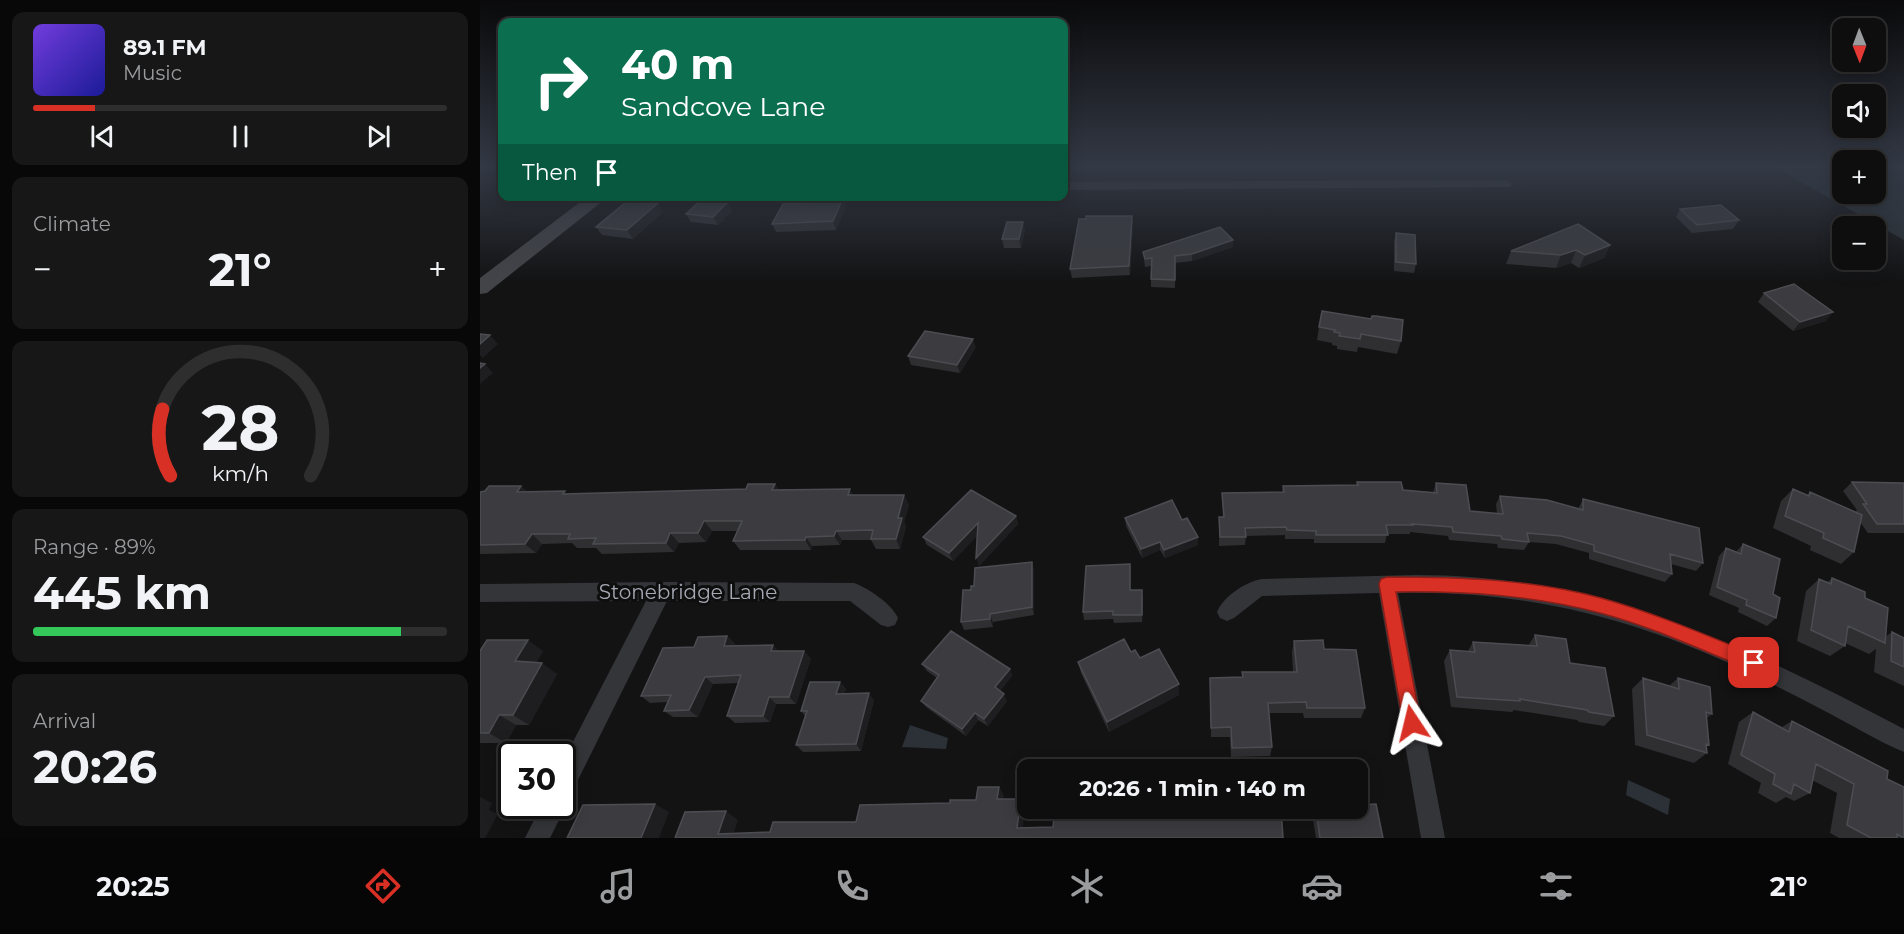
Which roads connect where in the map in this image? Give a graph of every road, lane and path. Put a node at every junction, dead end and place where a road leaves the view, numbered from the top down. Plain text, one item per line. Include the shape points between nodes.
1 (589, 204) edge
2 (480, 288) edge
3 (1387, 584) junction
4 (662, 591) junction
5 (480, 593) edge
6 (1227, 612) dead end
7 (888, 618) dead end
8 (1904, 741) edge
9 (576, 760) edge
10 (547, 819) edge
11 (537, 838) edge
12 (1433, 838) edge

1 - 2 main road
3 - 6 street via 1256,589
3 - 8 street via 1512,588 1600,605 1737,655
3 - 12 street
4 - 5 street, Stonebridge Lane
4 - 7 street, Stonebridge Lane via 854,592
4 - 9 street
10 - 11 street

